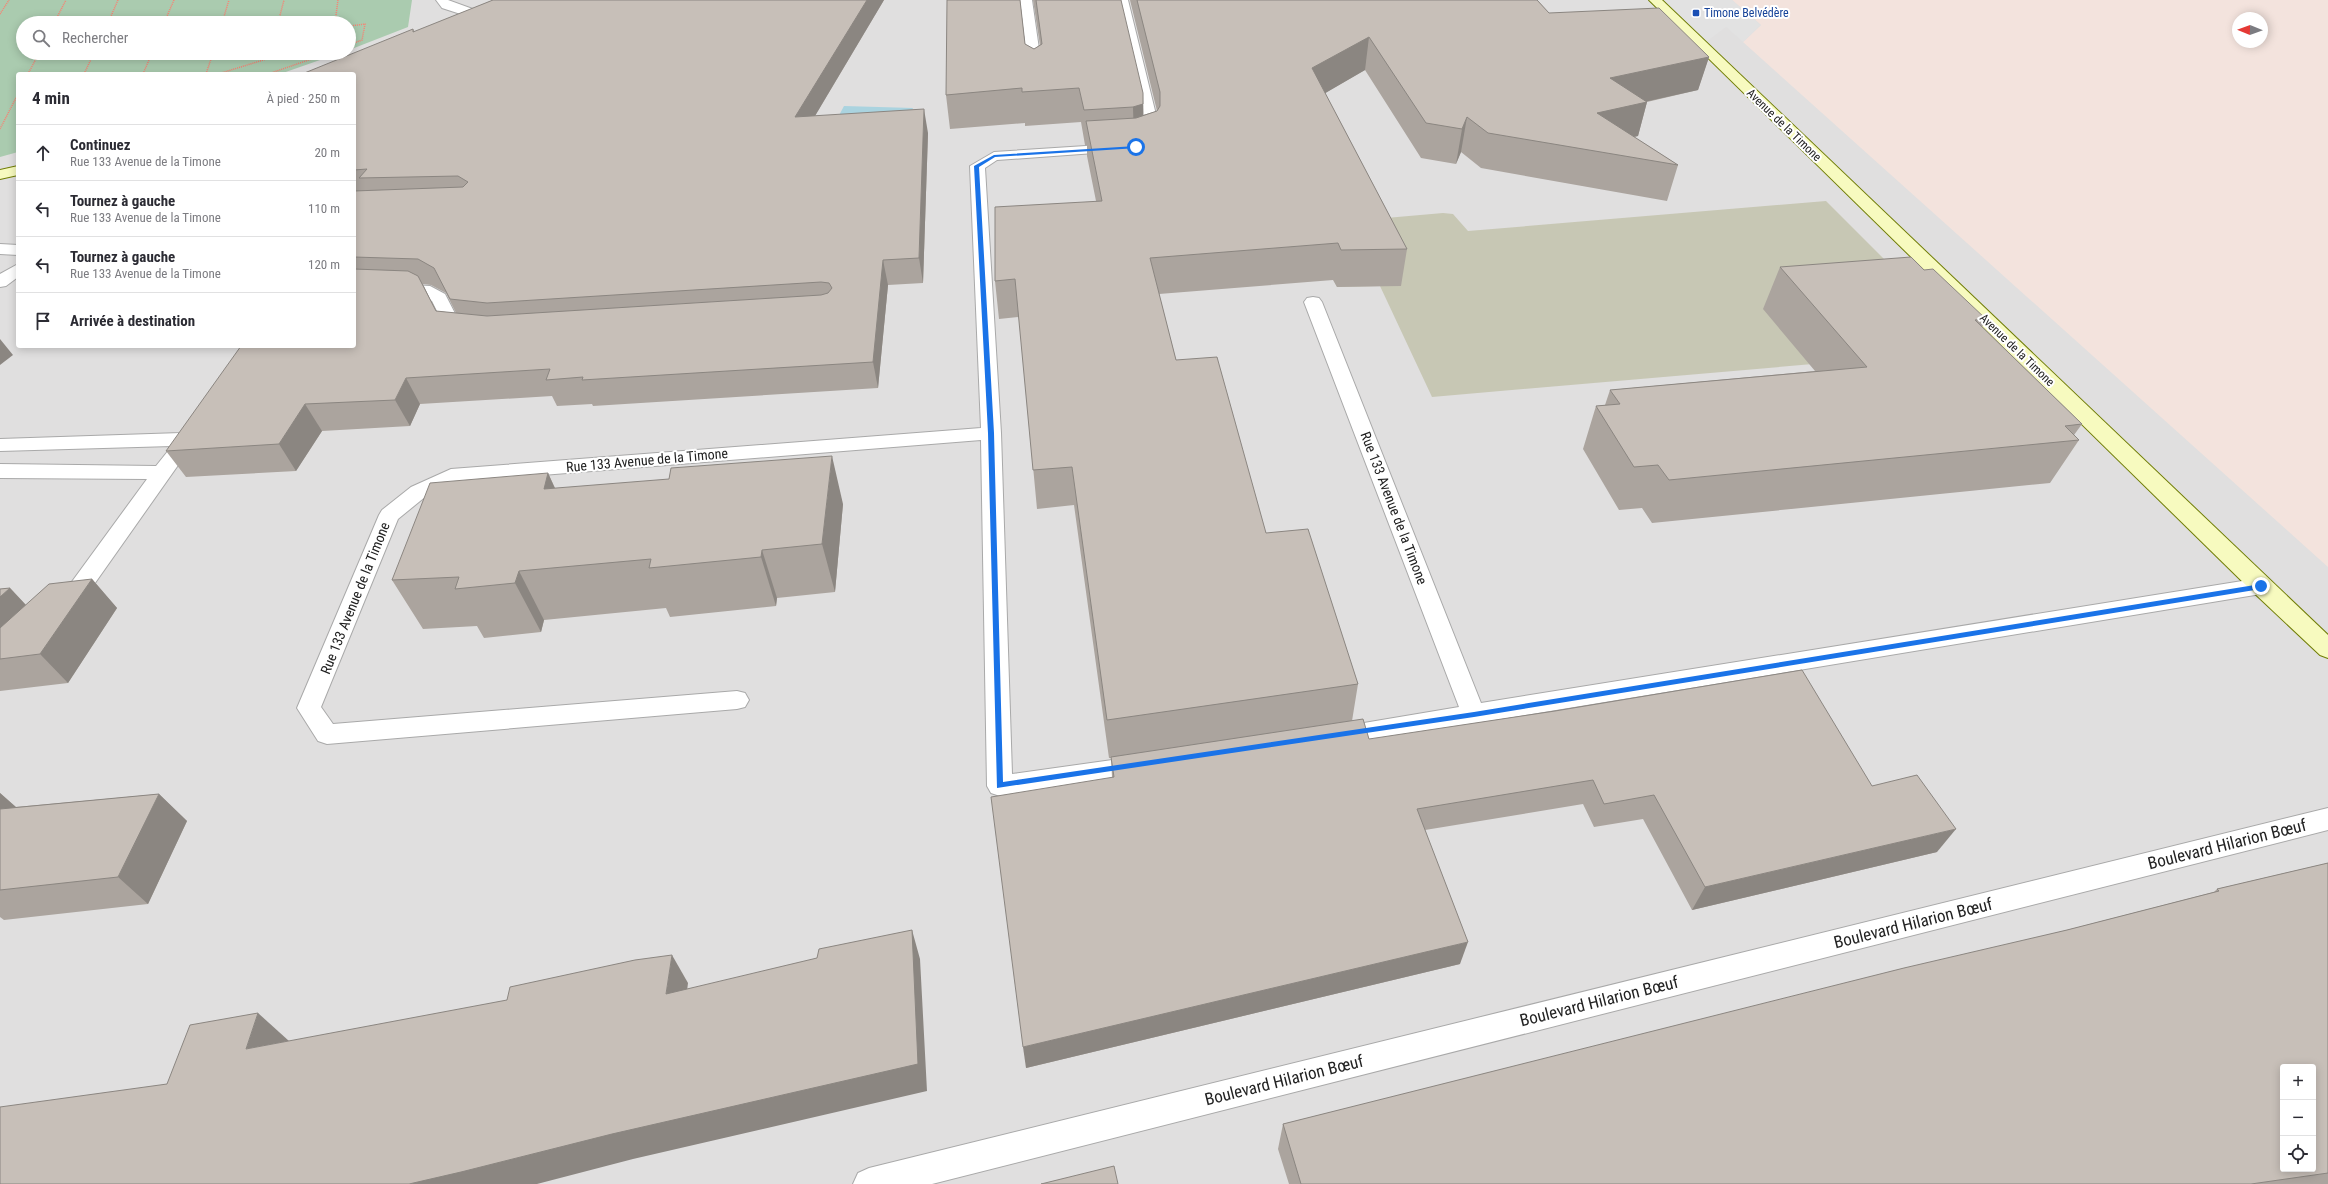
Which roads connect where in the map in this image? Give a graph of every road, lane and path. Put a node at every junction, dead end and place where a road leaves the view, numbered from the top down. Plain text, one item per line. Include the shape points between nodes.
1 (9, 0) edge
2 (66, 0) edge
3 (118, 0) edge
4 (174, 0) edge
5 (229, 0) edge
6 (284, 0) edge
7 (338, 0) edge
8 (442, 0) edge
9 (1026, 0) edge
10 (1122, 0) edge
11 (1655, 0) edge
12 (492, 9) edge
13 (0, 14) edge
14 (477, 15) junction
15 (58, 16) edge
16 (111, 16) edge
17 (167, 16) edge
18 (224, 16) edge
19 (280, 16) edge
20 (336, 16) edge
21 (455, 24) edge
22 (356, 25) edge
23 (356, 42) edge
24 (35, 60) edge
25 (91, 60) edge
26 (149, 60) edge
27 (210, 60) edge
28 (264, 60) edge
29 (309, 60) edge
30 (29, 72) edge
31 (85, 72) edge
32 (144, 72) edge
33 (207, 72) edge
34 (224, 72) edge
35 (274, 72) edge
36 (1036, 77) edge
37 (16, 98) edge
38 (0, 130) edge
39 (16, 171) edge
40 (0, 175) edge
41 (0, 249) edge
42 (16, 250) edge
43 (16, 270) edge
44 (0, 282) edge
45 (356, 287) edge
46 (1313, 302) dead end
47 (477, 333) edge
48 (200, 421) edge
49 (991, 433) junction
50 (185, 439) junction
51 (0, 445) edge
52 (0, 471) edge
53 (162, 473) junction
54 (2261, 586) junction
55 (55, 616) edge
56 (2328, 649) edge
57 (736, 700) dead end
58 (1474, 715) junction
59 (1316, 739) edge
60 (1158, 763) edge
61 (2328, 819) edge
62 (869, 1184) edge

1 - 13 path
2 - 15 path
3 - 16 path
4 - 17 path
5 - 18 path
6 - 19 path
7 - 20 path
8 - 14 street via 446,6
9 - 36 street
10 - 49 street via 1152,127 1152,141 1136,147 994,156 977,166
11 - 54 street, Avenue de la Timone
12 - 14 street
14 - 21 street
22 - 23 path via 365,24 362,40
24 - 30 path
25 - 31 path
26 - 32 path
27 - 33 path
28 - 34 path
29 - 35 path
37 - 38 path
39 - 40 street
41 - 42 street
43 - 44 street
45 - 47 street via 424,290 439,298 455,332
46 - 58 street, Rue 133 Avenue de la Timone
48 - 50 street
49 - 57 street, Rue 133 Avenue de la Timone via 451,476 418,492 389,515 309,708 327,734
49 - 60 street via 1000,786
50 - 51 street
50 - 53 street
52 - 53 street
53 - 55 street via 72,600
54 - 56 street, Avenue de la Timone
54 - 58 street
58 - 59 street
61 - 62 street, Boulevard Hilarion Bœuf

